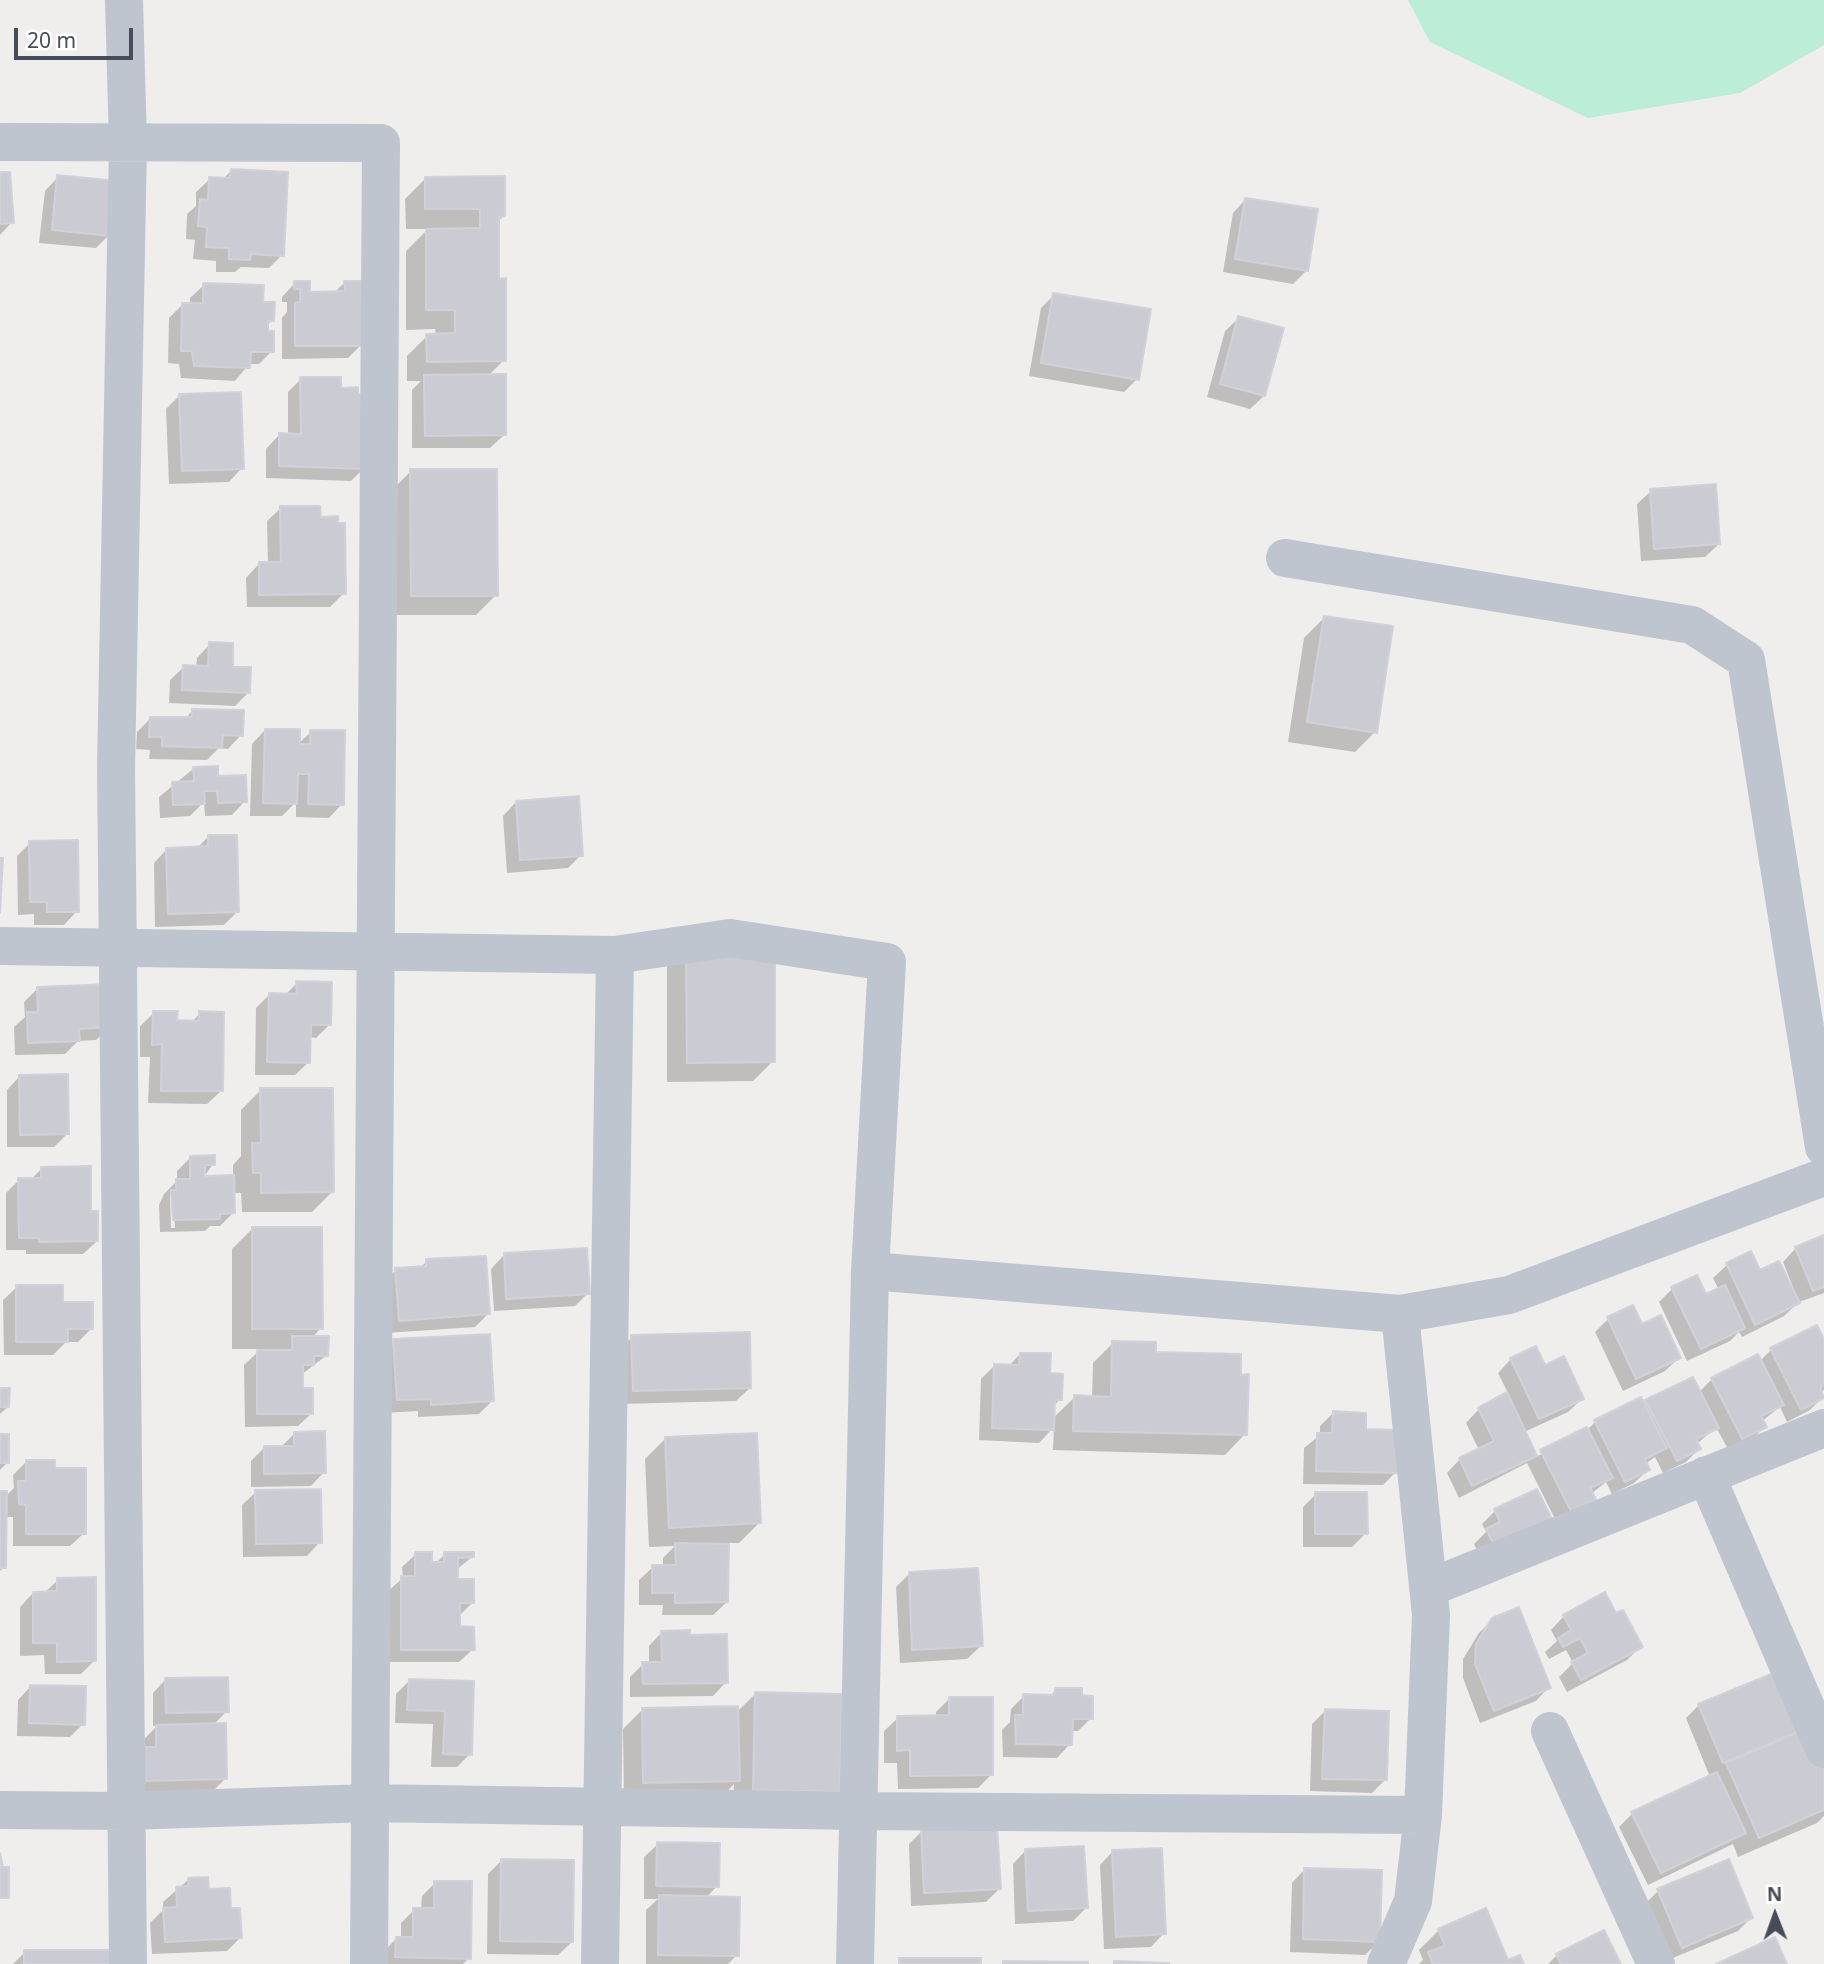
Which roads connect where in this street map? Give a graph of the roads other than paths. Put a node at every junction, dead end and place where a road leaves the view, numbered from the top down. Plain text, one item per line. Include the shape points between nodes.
1 (124, 0) edge
2 (0, 142) edge
3 (128, 145) junction
4 (1285, 558) dead end
5 (0, 946) edge
6 (117, 948) junction
7 (376, 951) junction
8 (615, 955) junction
9 (1824, 1147) edge
10 (1824, 1177) edge
11 (870, 1272) junction
12 (1400, 1314) junction
13 (1824, 1428) edge
14 (1706, 1475) junction
15 (1429, 1588) junction
16 (1550, 1731) dead end
17 (1824, 1749) edge
18 (370, 1803) junction
19 (602, 1807) junction
20 (0, 1810) edge
21 (126, 1811) junction
22 (858, 1811) junction
23 (1423, 1815) junction
24 (1394, 1958) edge
25 (128, 1964) edge
26 (369, 1964) edge
27 (600, 1964) edge
28 (855, 1964) edge
29 (1656, 1964) edge

1 - 3 street
2 - 3 street
3 - 6 street
3 - 7 street via 381,143
4 - 9 street via 1692,625 1746,660
5 - 6 street
6 - 7 street
6 - 21 street
7 - 8 street
7 - 18 street
8 - 11 street via 730,938 887,962
8 - 19 street
10 - 12 street via 1509,1295
11 - 12 street
11 - 22 street
12 - 15 street
13 - 14 street
14 - 15 street
14 - 17 street
15 - 23 street
16 - 29 street
18 - 19 street
18 - 21 street
18 - 26 street
19 - 22 street
19 - 27 street
20 - 21 street
21 - 25 street
22 - 23 street
22 - 28 street
23 - 24 street via 1413,1901

